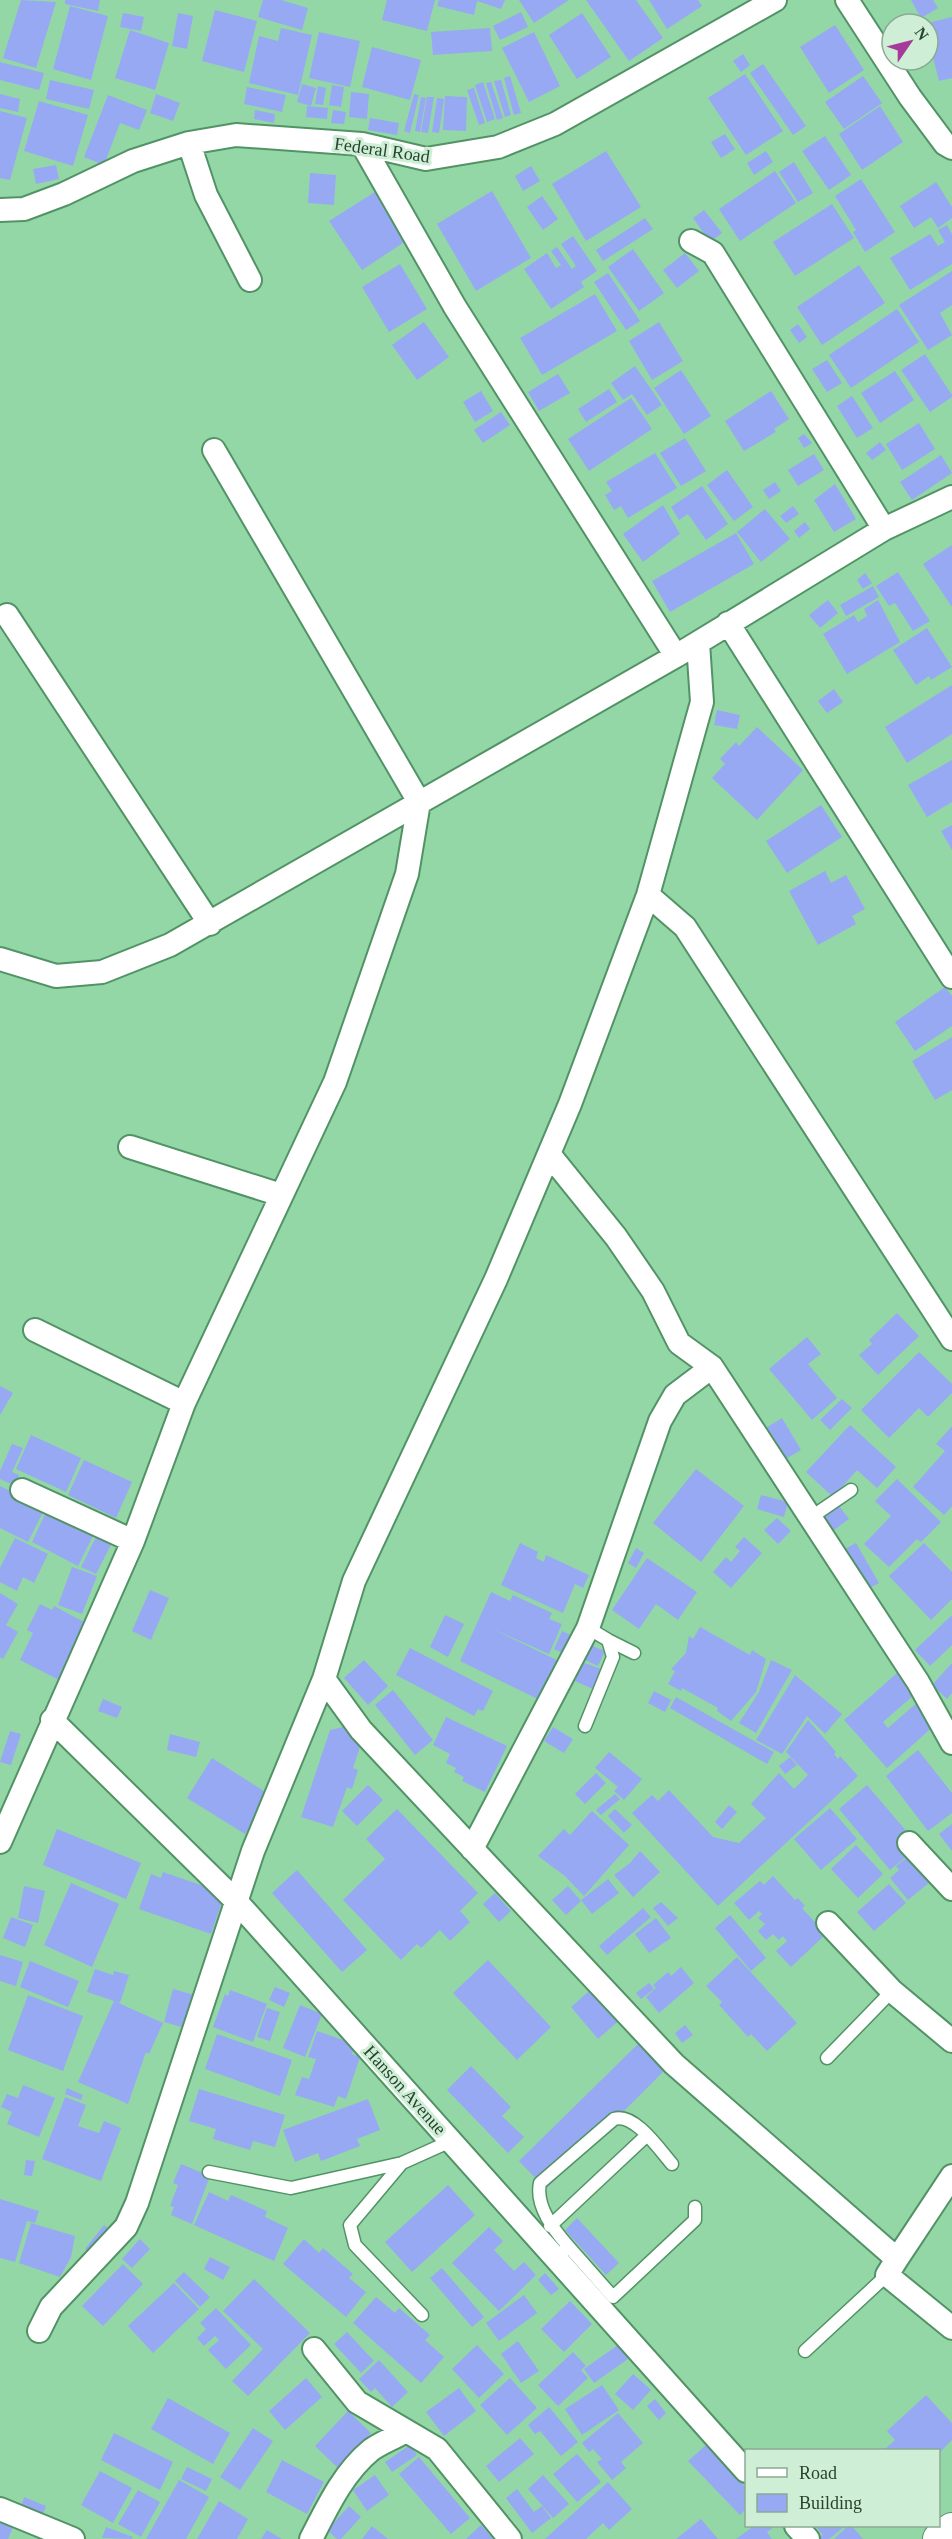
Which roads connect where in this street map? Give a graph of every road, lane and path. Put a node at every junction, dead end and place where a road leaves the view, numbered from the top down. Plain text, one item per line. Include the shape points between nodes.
1 (776, 0) edge
2 (848, 0) edge
3 (189, 143) junction
4 (362, 144) junction
5 (952, 148) edge
6 (0, 210) edge
7 (692, 241) dead end
8 (250, 280) dead end
9 (214, 450) dead end
10 (952, 497) edge
11 (884, 530) junction
12 (7, 615) dead end
13 (728, 623) junction
14 (698, 643) junction
15 (676, 656) junction
16 (419, 802) junction
17 (648, 895) junction
18 (210, 924) junction
19 (0, 959) edge
20 (952, 977) edge
21 (130, 1147) dead end
22 (549, 1154) junction
23 (281, 1195) junction
24 (35, 1330) dead end
25 (952, 1339) edge
26 (712, 1367) junction
27 (184, 1403) junction
28 (851, 1490) dead end
29 (22, 1491) dead end
30 (810, 1518) junction
31 (133, 1541) junction
32 (588, 1628) junction
33 (608, 1640) junction
34 (634, 1653) dead end
35 (324, 1679) junction
36 (52, 1720) junction
37 (585, 1726) dead end
38 (952, 1743) edge
39 (0, 1842) edge
40 (909, 1843) dead end
41 (472, 1849) junction
42 (952, 1889) edge
43 (236, 1900) junction
44 (828, 1923) dead end
45 (892, 1991) junction
46 (952, 2041) edge
47 (827, 2058) dead end
48 (646, 2136) junction
49 (451, 2141) junction
50 (402, 2163) junction
51 (672, 2164) dead end
52 (209, 2172) dead end
53 (952, 2176) edge
54 (695, 2207) dead end
55 (550, 2226) junction
56 (563, 2253) junction
57 (892, 2267) junction
58 (422, 2315) dead end
59 (952, 2328) edge
60 (39, 2331) dead end
61 (314, 2349) dead end
62 (806, 2351) dead end
63 (404, 2432) junction
64 (745, 2469) edge
65 (0, 2509) edge
66 (797, 2527) edge
67 (952, 2529) edge
68 (34, 2531) edge
69 (73, 2539) edge
70 (311, 2539) edge
71 (510, 2539) edge
72 (808, 2539) edge
73 (939, 2539) edge

1 - 4 street, Federal Road via 555,124 498,147 426,159
2 - 5 street via 910,97
3 - 4 street, Federal Road via 236,135
3 - 6 street, Federal Road via 133,161 24,209
3 - 8 street via 206,195
4 - 15 street via 455,307
7 - 11 street via 713,253
9 - 16 street
10 - 11 street
11 - 13 street
12 - 18 street
13 - 14 street
13 - 20 street
14 - 15 street
14 - 17 street via 702,702
15 - 16 street
16 - 18 street
16 - 23 street via 407,874 339,1071
17 - 22 street
17 - 25 street via 685,927
18 - 19 street via 102,972 56,976
21 - 23 street
22 - 26 street via 616,1237 653,1291 679,1342
22 - 35 street via 496,1279 354,1581
23 - 27 street
24 - 27 street
26 - 30 street
26 - 32 street via 675,1395 660,1421
27 - 31 street
28 - 30 lane
29 - 31 street
30 - 38 street via 918,1682
31 - 36 street
32 - 33 lane
32 - 41 street
33 - 34 lane
33 - 37 lane via 613,1657
35 - 41 street via 361,1730
35 - 43 street
36 - 39 street
36 - 43 street, Hanson Avenue
40 - 42 street
41 - 57 street via 674,2064
43 - 49 street, Hanson Avenue
43 - 60 street via 137,2203 126,2227 51,2307
44 - 45 street
45 - 46 street
45 - 47 lane
48 - 51 lane
48 - 55 lane
48 - 55 lane via 632,2120 622,2116 614,2119 540,2183
49 - 50 lane
49 - 56 street, Hanson Avenue
50 - 52 lane via 291,2188
50 - 58 lane via 350,2225 355,2246
53 - 57 street
54 - 56 lane via 695,2220 614,2297
55 - 56 lane
56 - 64 street, Hanson Avenue
57 - 59 street
57 - 62 lane
61 - 63 street via 357,2402
63 - 70 street via 372,2450 351,2472 332,2497
63 - 71 street via 437,2449
65 - 68 street
66 - 72 street
67 - 73 street
68 - 69 street

